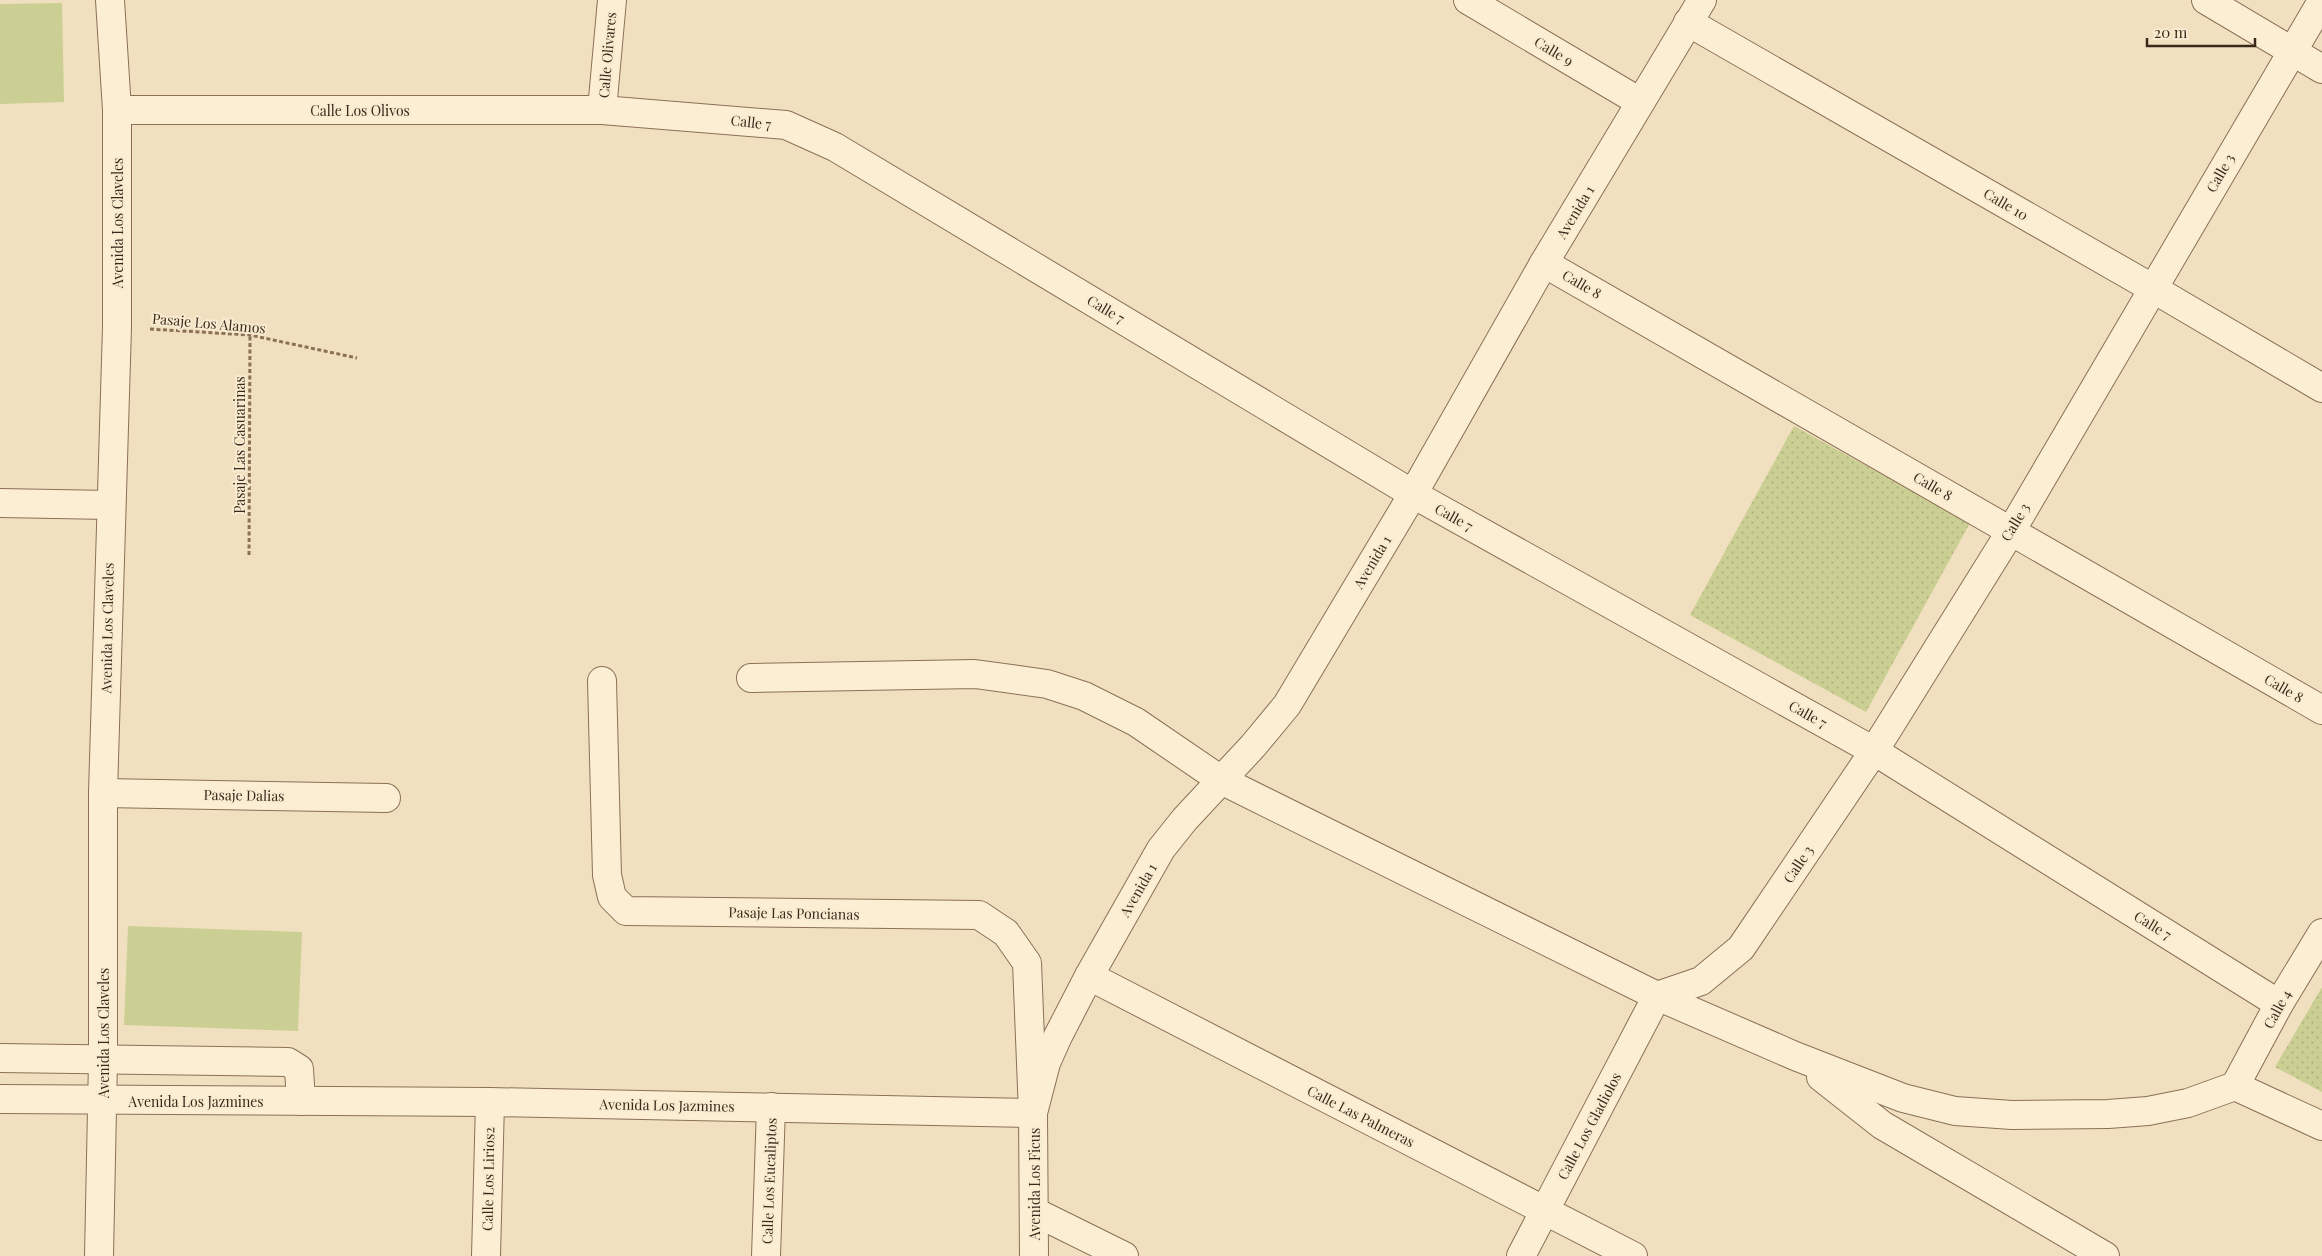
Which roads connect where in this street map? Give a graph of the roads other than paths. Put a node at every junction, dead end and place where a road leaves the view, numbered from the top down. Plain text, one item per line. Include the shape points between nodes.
1 (110, 0) edge
2 (612, 0) edge
3 (1468, 0) edge
4 (2206, 0) edge
5 (2322, 1) edge
6 (1695, 11) edge
7 (2292, 51) junction
8 (2322, 69) edge
9 (1640, 102) junction
10 (117, 110) junction
11 (602, 110) junction
12 (1544, 263) junction
13 (2152, 288) junction
14 (2322, 388) edge
15 (1413, 494) junction
16 (0, 504) edge
17 (110, 505) junction
18 (2011, 531) junction
19 (751, 678) dead end
20 (602, 681) dead end
21 (2322, 710) edge
22 (1874, 751) junction
23 (1221, 780) junction
24 (103, 793) junction
25 (386, 798) dead end
26 (2322, 933) edge
27 (1089, 976) junction
28 (1658, 996) junction
29 (2279, 1004) junction
30 (1795, 1056) junction
31 (0, 1058) edge
32 (103, 1060) junction
33 (2235, 1086) junction
34 (0, 1099) edge
35 (103, 1100) junction
36 (301, 1101) junction
37 (490, 1102) junction
38 (771, 1107) junction
39 (1033, 1113) junction
40 (2322, 1126) edge
41 (1035, 1212) junction
42 (1544, 1212) junction
43 (99, 1256) edge
44 (486, 1256) edge
45 (766, 1256) edge
46 (1034, 1256) edge
47 (1124, 1256) edge
48 (1521, 1256) edge
49 (1633, 1256) edge
50 (2105, 1256) edge

1 - 10 street, Avenida Los Claveles
2 - 11 street, Calle Olivares
3 - 9 street, Calle 9
4 - 7 street
5 - 7 street, Calle 3
6 - 9 street, Avenida 1
6 - 13 street, Calle 10
7 - 8 street
7 - 13 street, Calle 3
9 - 12 street, Avenida 1
10 - 11 street, Calle Los Olivos
10 - 17 street, Avenida Los Claveles via 117,327
11 - 15 street, Calle 7 via 786,125 836,147
12 - 15 street, Avenida 1
12 - 18 street, Calle 8
13 - 14 street, Calle 10
13 - 18 street, Calle 3
15 - 22 street, Calle 7
15 - 23 street, Avenida 1 via 1287,704
16 - 17 street
17 - 24 street, Avenida Los Claveles
18 - 21 street, Calle 8
18 - 22 street, Calle 3
19 - 23 street via 974,674 1047,684 1111,708
20 - 39 street, Pasaje Las Poncianas via 607,875 612,897 626,911 979,915 1006,933 1027,963
22 - 28 street, Calle 3 via 1742,948 1701,981
22 - 29 street, Calle 7
23 - 27 street, Avenida 1 via 1161,849
23 - 28 street
24 - 25 street, Pasaje Dalias
24 - 32 street, Avenida Los Claveles
26 - 29 street, Calle 4
27 - 39 street, Avenida 1 via 1046,1063
27 - 42 street, Calle Las Palmeras
28 - 30 street
28 - 42 street, Calle Los Gladiolos
29 - 33 street, Calle 4
30 - 33 street via 1866,1086 1955,1112 2148,1111 2188,1103
30 - 50 street via 1882,1125
31 - 32 street
32 - 35 street, Avenida Los Claveles
32 - 36 street via 288,1062 299,1069
33 - 40 street
34 - 35 street, Avenida Los Jazmines
35 - 36 street, Avenida Los Jazmines
35 - 43 street, Avenida Los Claveles
36 - 37 street, Avenida Los Jazmines
37 - 38 street, Avenida Los Jazmines
37 - 44 street, Calle Los Lirios2
38 - 39 street, Avenida Los Jazmines
38 - 45 street, Calle Los Eucaliptos
39 - 41 street, Avenida Los Ficus
41 - 46 street, Avenida Los Ficus
41 - 47 street
42 - 48 street, Calle Los Gladiolos
42 - 49 street, Calle Las Palmeras

